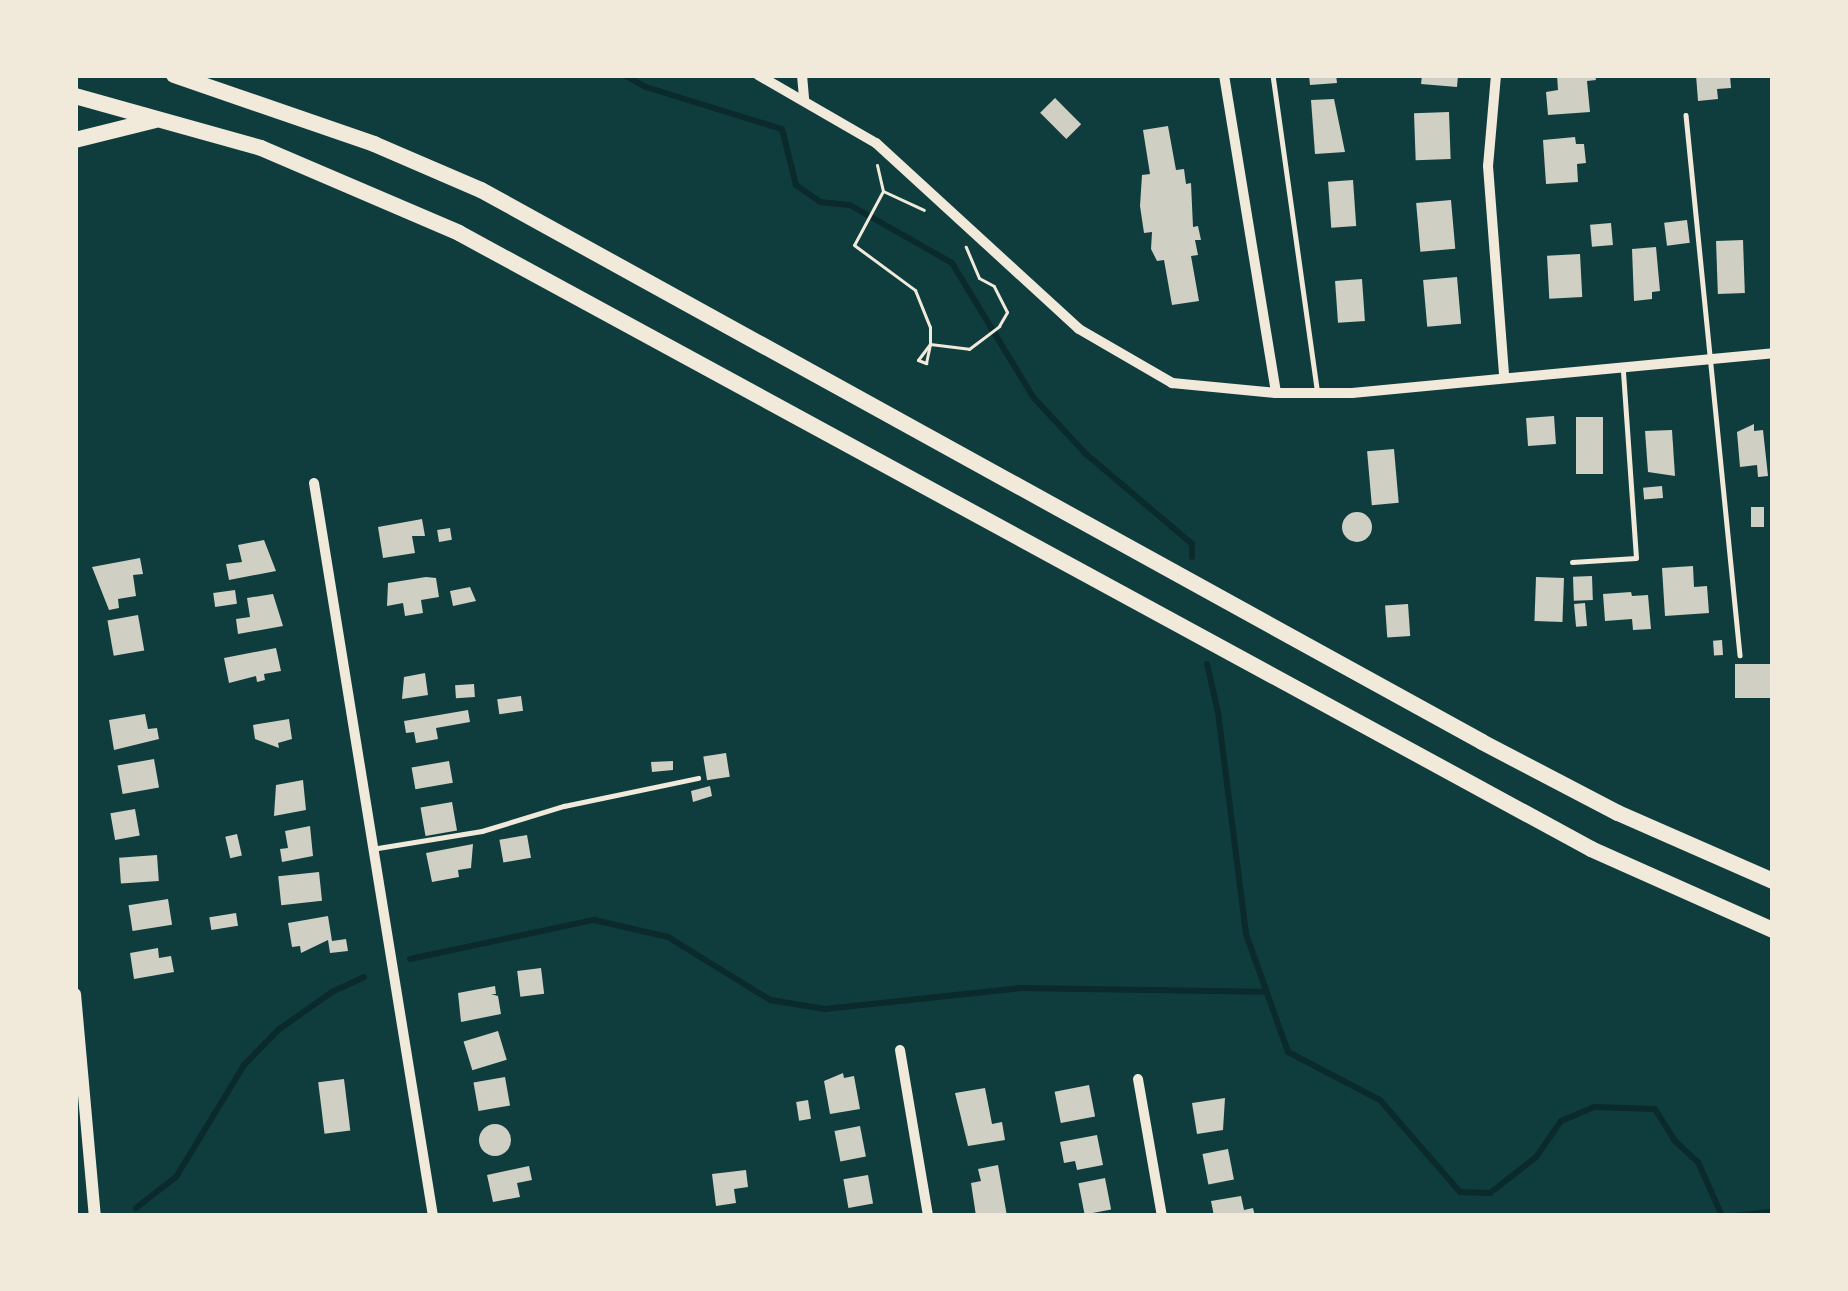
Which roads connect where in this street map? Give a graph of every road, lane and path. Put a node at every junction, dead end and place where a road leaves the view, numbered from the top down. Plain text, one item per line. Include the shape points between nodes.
1 (176, 75) edge
2 (758, 75) edge
3 (802, 75) edge
4 (1224, 75) edge
5 (1273, 75) edge
6 (1496, 75) edge
7 (75, 96) edge
8 (804, 99) junction
9 (1686, 115) dead end
10 (164, 119) junction
11 (75, 140) edge
12 (882, 148) junction
13 (883, 191) junction
14 (938, 218) dead end
15 (960, 236) dead end
16 (1773, 353) edge
17 (1709, 358) junction
18 (1623, 365) junction
19 (1504, 375) junction
20 (1276, 393) junction
21 (1318, 394) junction
22 (314, 483) dead end
23 (1572, 562) dead end
24 (1740, 655) dead end
25 (698, 778) dead end
26 (372, 849) junction
27 (1773, 880) edge
28 (1773, 930) edge
29 (75, 1000) edge
30 (900, 1050) dead end
31 (1138, 1079) dead end
32 (95, 1216) edge
33 (433, 1216) edge
34 (928, 1216) edge
35 (1162, 1216) edge

1 - 27 main road via 481,190 1482,742
2 - 8 street
3 - 8 street
4 - 20 street
5 - 21 lane
6 - 19 street via 1488,166
7 - 10 main road
8 - 12 street
9 - 17 lane
10 - 11 main road
10 - 28 main road via 280,155 460,232 1492,796
12 - 13 path via 875,157
12 - 20 street via 1079,329 1172,383
13 - 14 path
13 - 15 path via 854,245 915,290 930,344 975,346 1000,326 1005,302 979,278
16 - 17 street
17 - 18 street
17 - 24 lane
18 - 19 street
18 - 23 lane via 1636,558
19 - 21 street
20 - 21 street
22 - 26 street
25 - 26 lane
26 - 33 street
29 - 32 street
30 - 34 street
31 - 35 street

